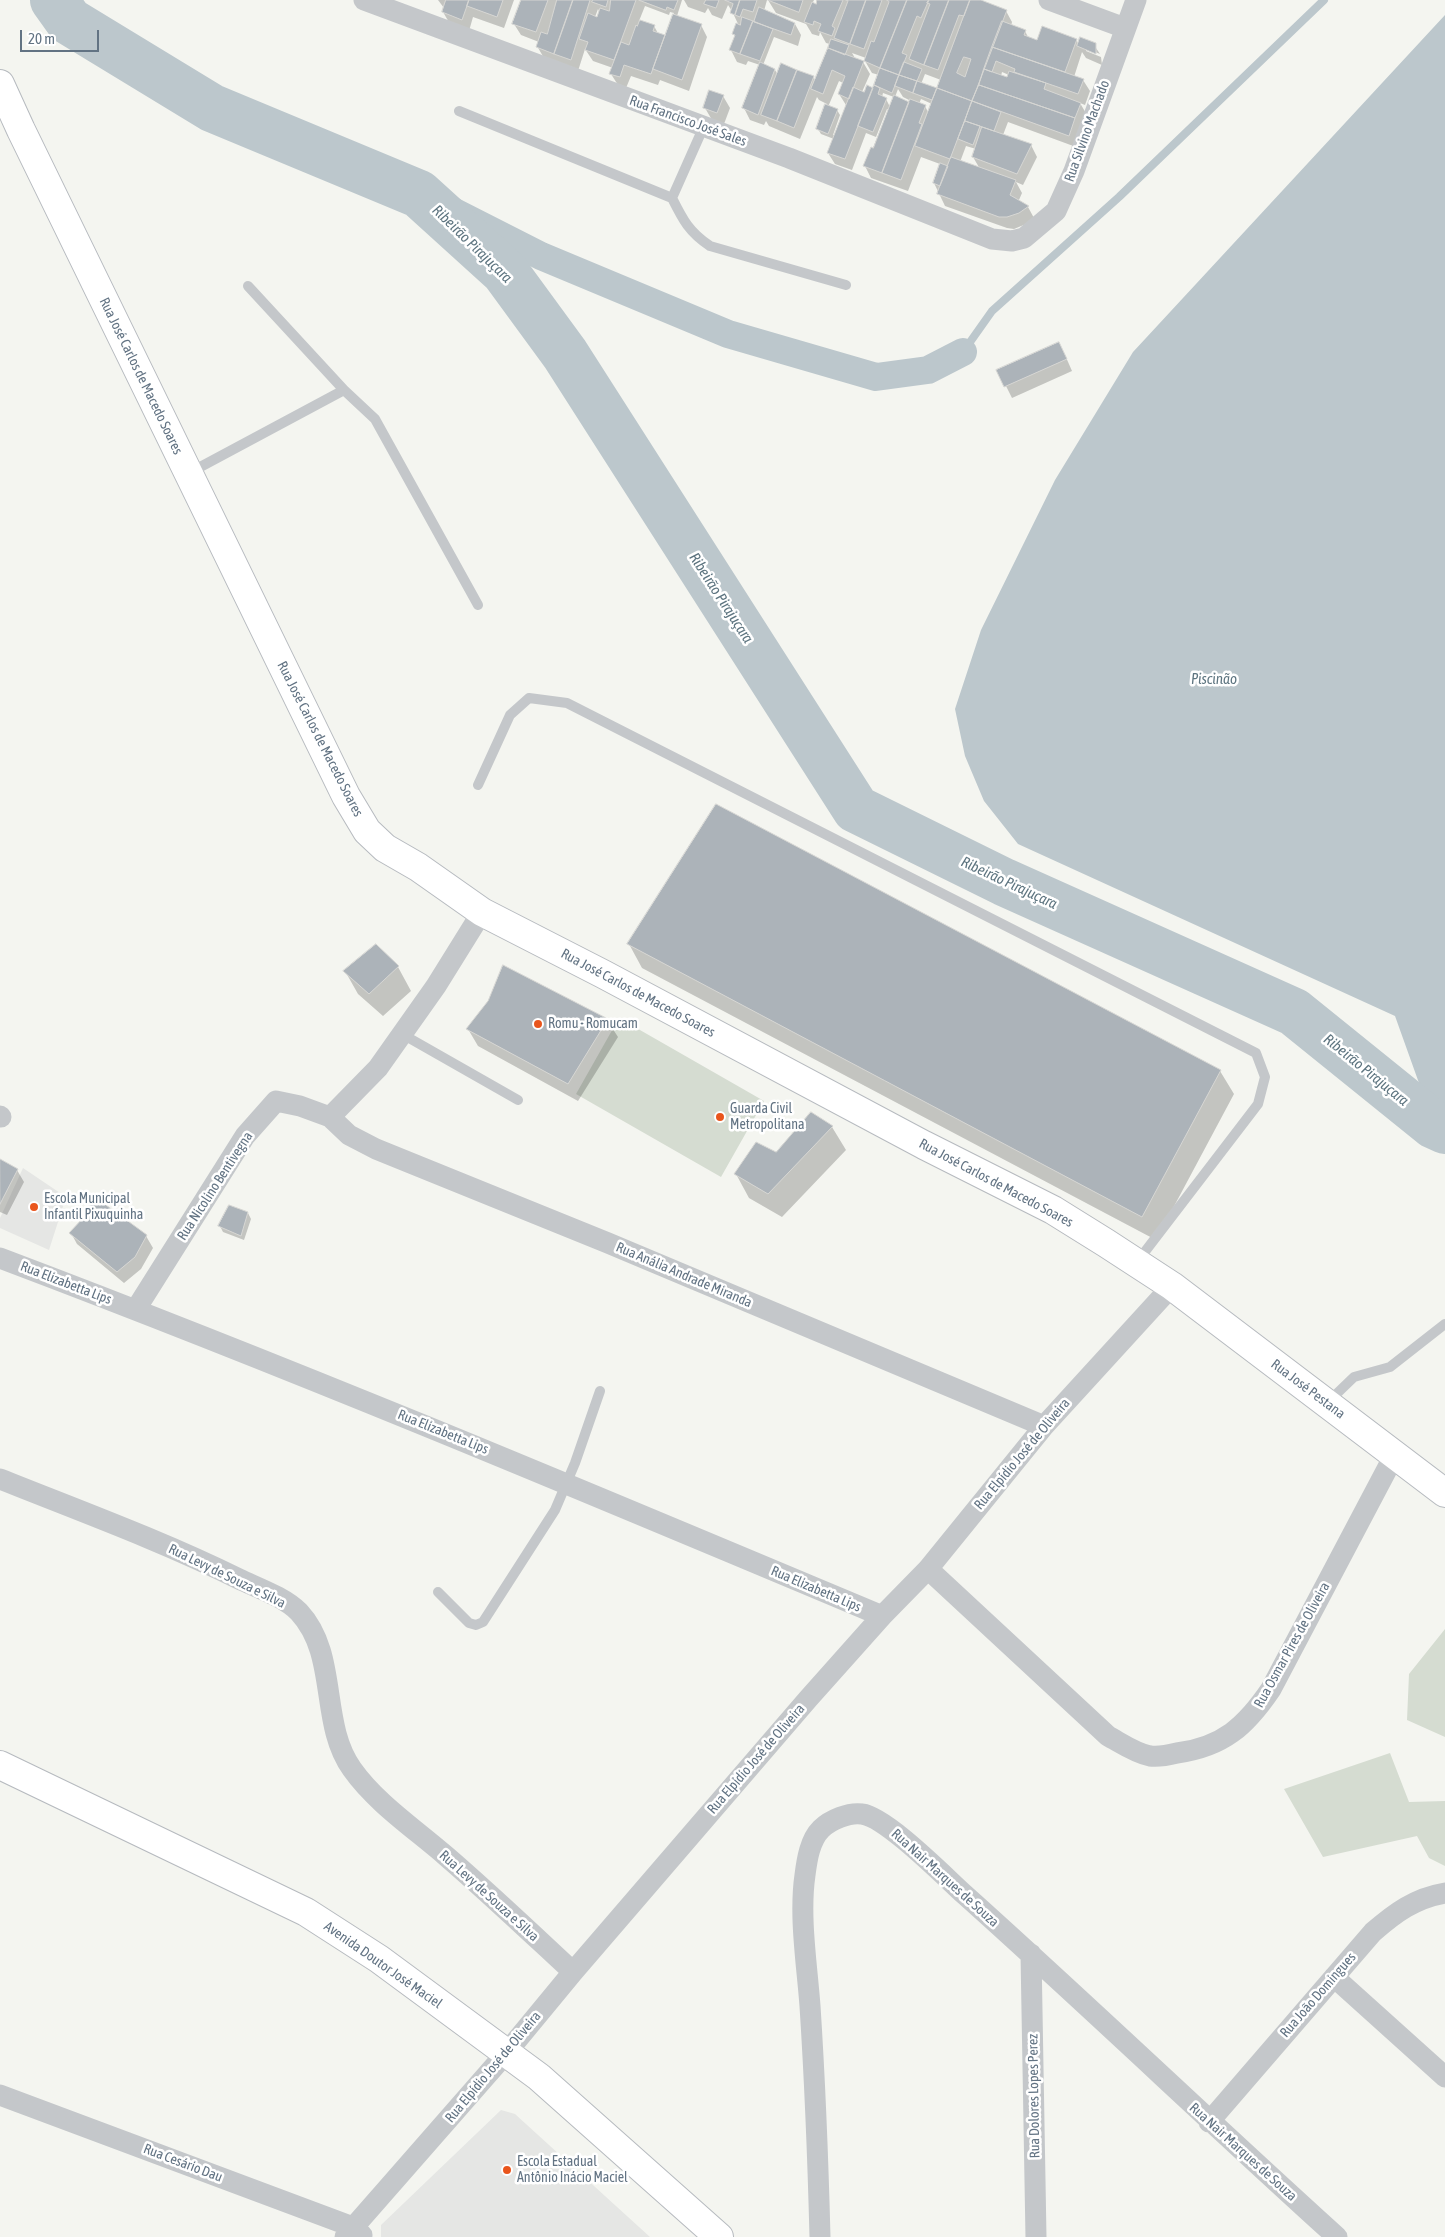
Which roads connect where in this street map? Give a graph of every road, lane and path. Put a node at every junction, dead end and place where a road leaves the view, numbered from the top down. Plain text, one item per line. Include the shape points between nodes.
1 (364, 0) edge
2 (1049, 0) edge
3 (1136, 0) edge
4 (1125, 28) junction
5 (0, 84) edge
6 (459, 111) dead end
7 (704, 126) junction
8 (672, 198) junction
9 (1012, 241) joint
10 (846, 285) dead end
11 (248, 286) dead end
12 (344, 390) junction
13 (188, 473) junction
14 (478, 605) dead end
15 (478, 785) dead end
16 (482, 912) junction
17 (402, 1034) junction
18 (518, 1100) dead end
19 (330, 1117) junction
20 (0, 1258) edge
21 (1136, 1262) junction
22 (1172, 1286) junction
23 (136, 1309) junction
24 (1445, 1324) edge
25 (600, 1391) dead end
26 (1327, 1403) junction
27 (1044, 1426) junction
28 (1395, 1454) junction
29 (0, 1479) edge
30 (567, 1484) junction
31 (1445, 1493) edge
32 (928, 1568) junction
33 (438, 1592) dead end
34 (882, 1616) junction
35 (0, 1765) edge
36 (1445, 1893) edge
37 (1031, 1954) junction
38 (573, 1972) junction
39 (1334, 1977) junction
40 (507, 2052) junction
41 (1445, 2078) edge
42 (0, 2095) edge
43 (1209, 2122) junction
44 (354, 2234) edge
45 (719, 2237) edge
46 (820, 2237) edge
47 (1036, 2237) edge
48 (1337, 2237) edge

1 - 7 street, Rua Francisco José Sales
2 - 4 street
3 - 4 street, Rua Silvino Machado
4 - 9 street, Rua Silvino Machado via 1074,171 1056,211 1024,238
5 - 13 street, Rua José Carlos de Macedo Soares
6 - 8 lane
7 - 8 lane
7 - 9 street, Rua Francisco José Sales via 992,238
8 - 10 lane via 683,220 696,236 710,246
11 - 12 lane
12 - 13 lane
12 - 14 lane via 375,419
13 - 16 street, Rua José Carlos de Macedo Soares via 346,796 367,831 385,848
15 - 21 lane via 510,715 529,698 568,703 1256,1053 1265,1077 1258,1104
16 - 17 street
16 - 21 street, Rua José Carlos de Macedo Soares via 1053,1210
17 - 18 lane
17 - 19 street via 378,1068
19 - 23 street, Rua Nicolino Bentivegna via 276,1101 245,1136
19 - 27 street, Rua Anália Andrade Miranda via 349,1135 376,1150
20 - 23 street, Rua Elizabetta Lips
21 - 22 street, Rua José Carlos de Macedo Soares
22 - 26 street, Rua José Pestana
22 - 27 street, Rua Elpídio José de Oliveira
23 - 30 street, Rua Elizabetta Lips
24 - 26 lane via 1390,1367 1354,1378
25 - 30 lane
26 - 28 street, Rua José Pestana
27 - 32 street, Rua Elpídio José de Oliveira
28 - 31 street, Rua José Pestana
28 - 32 street, Rua Osmar Pires de Oliveira via 1271,1689 1254,1714 1220,1742 1196,1751 1150,1756 1108,1736
29 - 38 street, Rua Levy de Souza e Silva via 203,1562 276,1597 298,1612 311,1631 323,1660 332,1721 340,1748 352,1769 373,1793 474,1880
30 - 33 lane via 555,1510 483,1622 469,1623
30 - 34 street, Rua Elizabetta Lips
32 - 34 street, Rua Elpídio José de Oliveira
34 - 38 street, Rua Elpídio José de Oliveira
35 - 40 street, Avenida Doutor José Maciel via 306,1912 379,1959
36 - 39 street, Rua João Domingues via 1396,1912 1372,1932
37 - 43 street, Rua Nair Marques de Souza
37 - 46 street, Rua Nair Marques de Souza via 886,1826 862,1814 845,1815 822,1828 811,1845 804,1876 818,2129
37 - 47 street, Rua Dolores Lopes Perez
38 - 40 street, Rua Elpídio José de Oliveira
39 - 41 street
39 - 43 street, Rua João Domingues
40 - 44 street, Rua Elpídio José de Oliveira
40 - 45 street, Avenida Doutor José Maciel
42 - 44 street, Rua Cesário Dau
43 - 48 street, Rua Nair Marques de Souza

